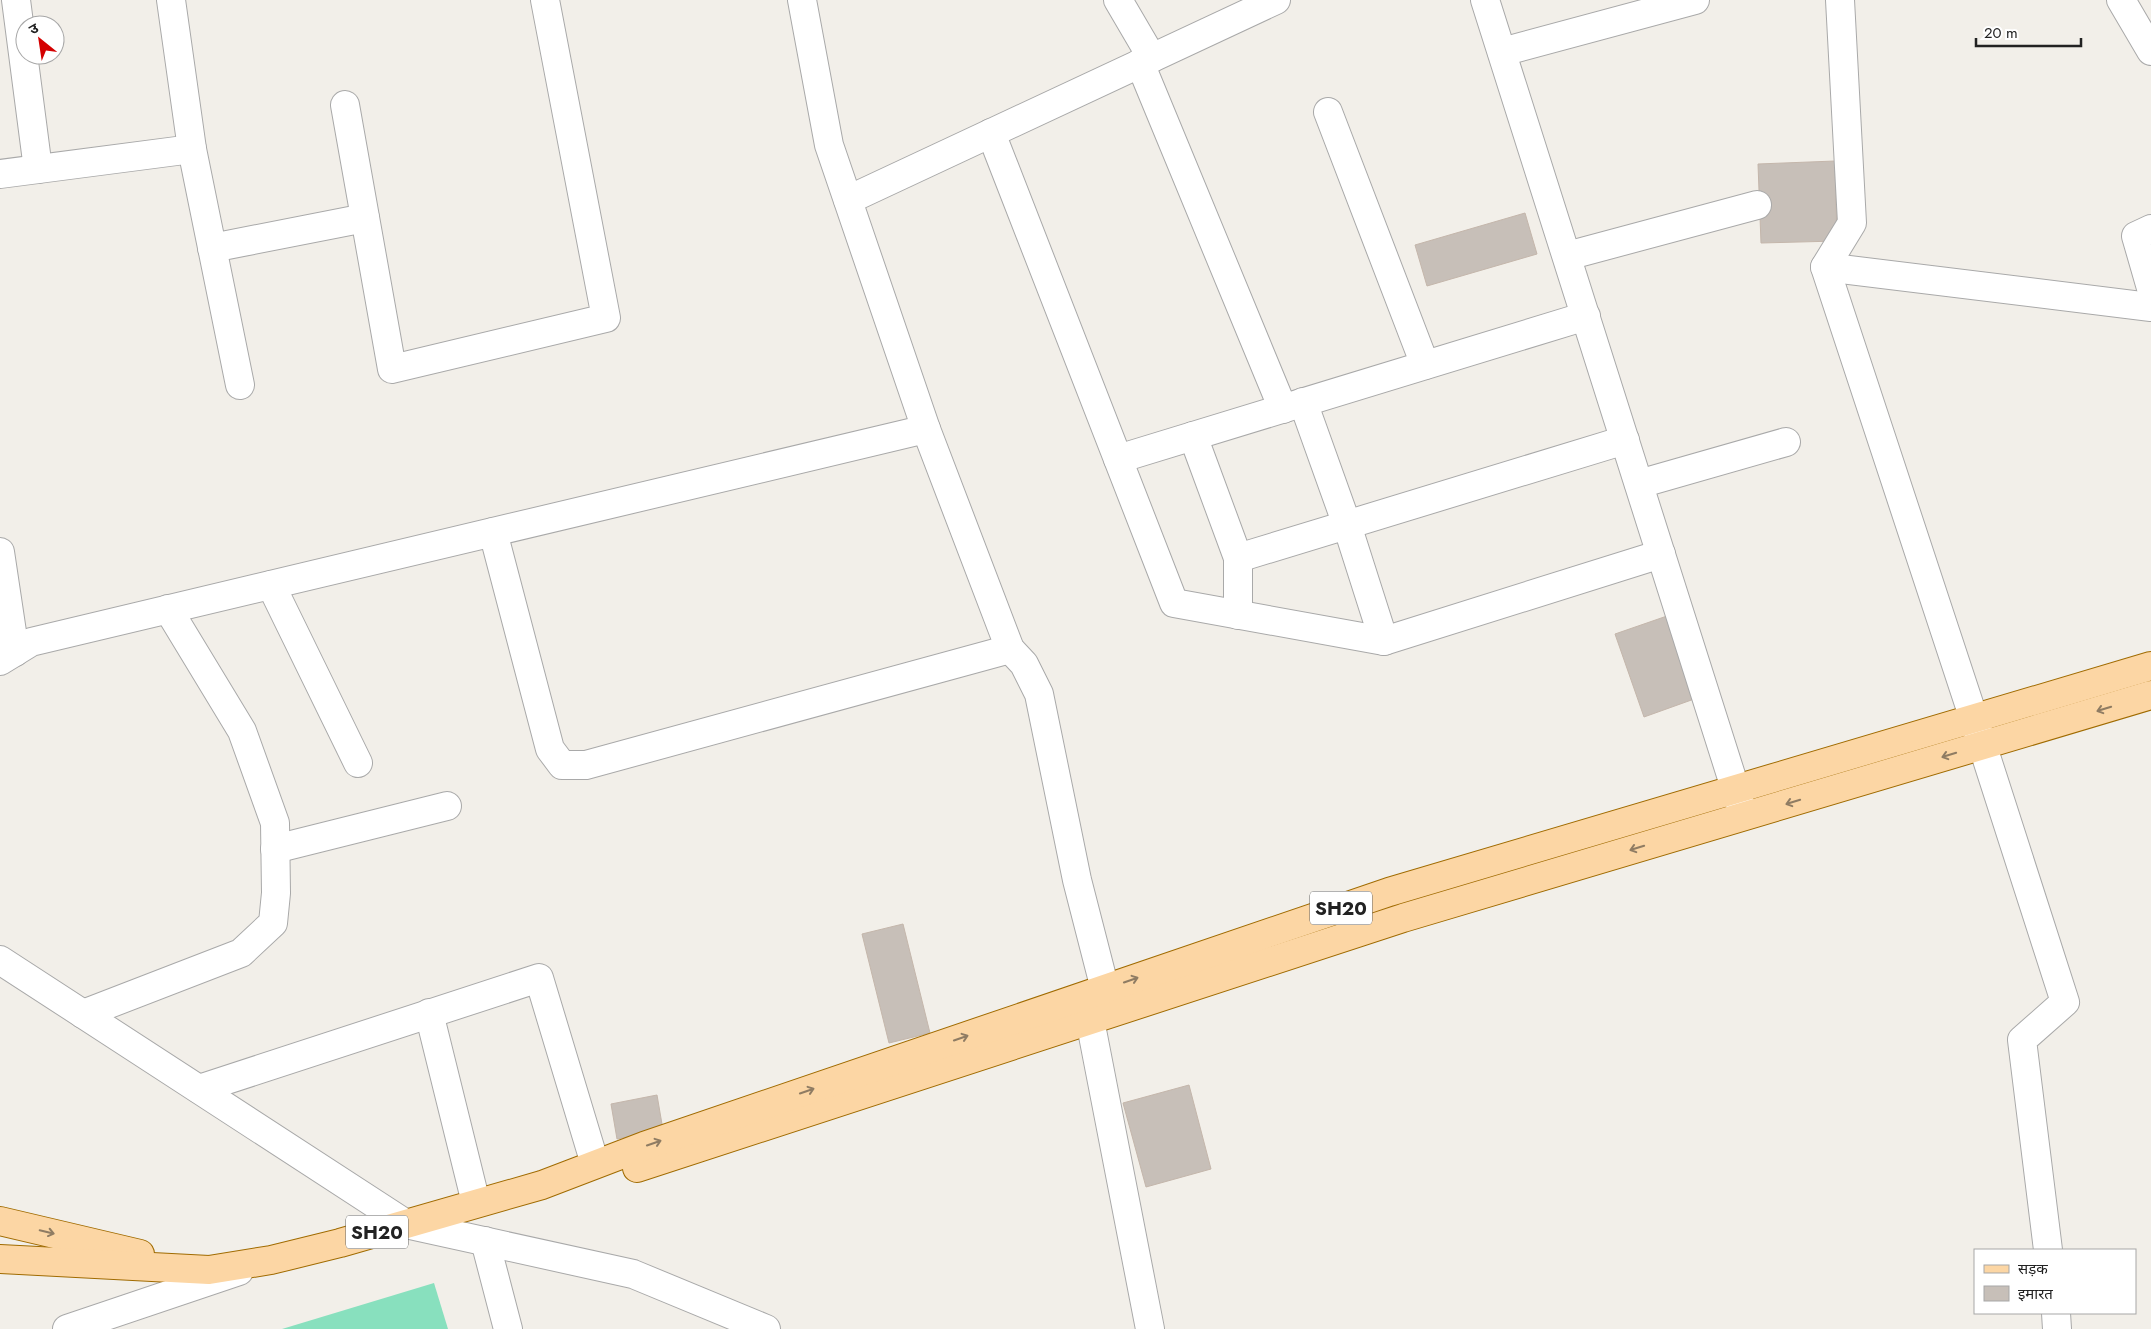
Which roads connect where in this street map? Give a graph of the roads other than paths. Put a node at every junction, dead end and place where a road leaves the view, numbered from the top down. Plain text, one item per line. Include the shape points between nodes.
1 (16, 0) edge
2 (171, 0) edge
3 (545, 0) edge
4 (802, 0) edge
5 (1118, 0) edge
6 (1276, 0) edge
7 (1485, 0) edge
8 (1695, 0) edge
9 (1840, 0) edge
10 (2121, 0) edge
11 (2151, 50) edge
12 (1502, 52) junction
13 (1146, 61) junction
14 (345, 105) dead end
15 (1328, 112) dead end
16 (991, 133) junction
17 (192, 149) junction
18 (38, 169) junction
19 (0, 174) edge
20 (848, 200) junction
21 (1757, 205) dead end
22 (365, 218) junction
23 (2151, 229) edge
24 (212, 248) junction
25 (1567, 256) junction
26 (1825, 267) junction
27 (2151, 288) edge
28 (2151, 307) edge
29 (1586, 316) junction
30 (1424, 365) junction
31 (240, 385) dead end
32 (1293, 406) junction
33 (926, 429) junction
34 (1192, 436) junction
35 (1625, 440) junction
36 (1786, 442) dead end
37 (1118, 459) junction
38 (1639, 484) junction
39 (1347, 525) junction
40 (493, 532) junction
41 (0, 552) edge
42 (1661, 554) junction
43 (1238, 558) junction
44 (271, 585) junction
45 (168, 609) junction
46 (1238, 615) junction
47 (1384, 641) junction
48 (1010, 649) junction
49 (7, 657) edge
50 (2151, 666) edge
51 (2151, 695) edge
52 (1974, 719) junction
53 (1983, 745) junction
54 (358, 763) dead end
55 (1736, 789) junction
56 (447, 806) dead end
57 (1744, 816) junction
58 (275, 849) junction
59 (0, 960) edge
60 (1105, 989) junction
61 (429, 1013) junction
62 (83, 1014) junction
63 (1090, 1020) junction
64 (199, 1089) junction
65 (595, 1164) junction
66 (542, 1185) junction
67 (476, 1203) junction
68 (0, 1221) edge
69 (406, 1224) junction
70 (485, 1241) junction
71 (2048, 1249) edge
72 (0, 1259) edge
73 (271, 1260) junction
74 (209, 1270) junction
75 (2056, 1314) edge
76 (68, 1329) edge
77 (508, 1329) edge
78 (766, 1329) edge
79 (1150, 1329) edge
80 (2057, 1329) edge

1 - 18 street
2 - 17 street
3 - 22 street via 606,318 392,369
4 - 20 street via 829,145
5 - 13 street
6 - 13 street
7 - 12 street
8 - 12 street
9 - 26 street via 1852,223
10 - 11 street
12 - 25 street
13 - 16 street
13 - 32 street
14 - 22 street
15 - 30 street
16 - 20 street
16 - 37 street
17 - 18 street
17 - 24 street
18 - 19 street
20 - 33 street
21 - 25 street
22 - 24 street
23 - 27 street via 2136,236
24 - 31 street
25 - 29 street
26 - 28 street
26 - 52 street
29 - 30 street
29 - 35 street
30 - 32 street
32 - 34 street
32 - 39 street
33 - 40 street
33 - 48 street
34 - 37 street
34 - 43 street
35 - 38 street
35 - 39 street
36 - 38 street
37 - 46 street via 1174,603
38 - 42 street
39 - 43 street
39 - 47 street
40 - 44 street
40 - 48 street via 550,749 562,765 586,765
41 - 49 street
42 - 47 street
42 - 55 street
43 - 46 street
44 - 45 street
44 - 54 street
45 - 49 street via 31,642
45 - 58 street via 242,731 275,823
46 - 47 street
48 - 60 street via 1024,664 1039,694 1077,880
50 - 52 main road, SH20
51 -> 53 main road, SH20
52 - 53 street
52 - 55 main road, SH20
53 -> 57 main road, SH20
53 - 71 street via 2065,1002 2022,1040
55 - 57 street
60 -> 55 main road, SH20 via 1389,892
56 - 58 street
57 -> 63 main road, SH20 via 1403,918
58 - 62 street via 273,923 241,953
59 - 62 street
65 -> 60 main road, SH20
61 - 64 street
61 - 65 street via 539,978
61 - 67 street
62 - 64 street
63 - 66 main road, SH20 via 643,1167
63 - 79 street
64 - 69 street
65 - 66 main road, SH20
66 - 67 main road, SH20
67 - 69 main road, SH20
68 -> 74 main road, SH20
69 - 70 street
69 - 73 main road, SH20
70 - 77 street
70 - 78 street via 633,1274
72 - 74 main road, SH20
73 - 74 main road, SH20
73 - 76 street
75 - 80 street

